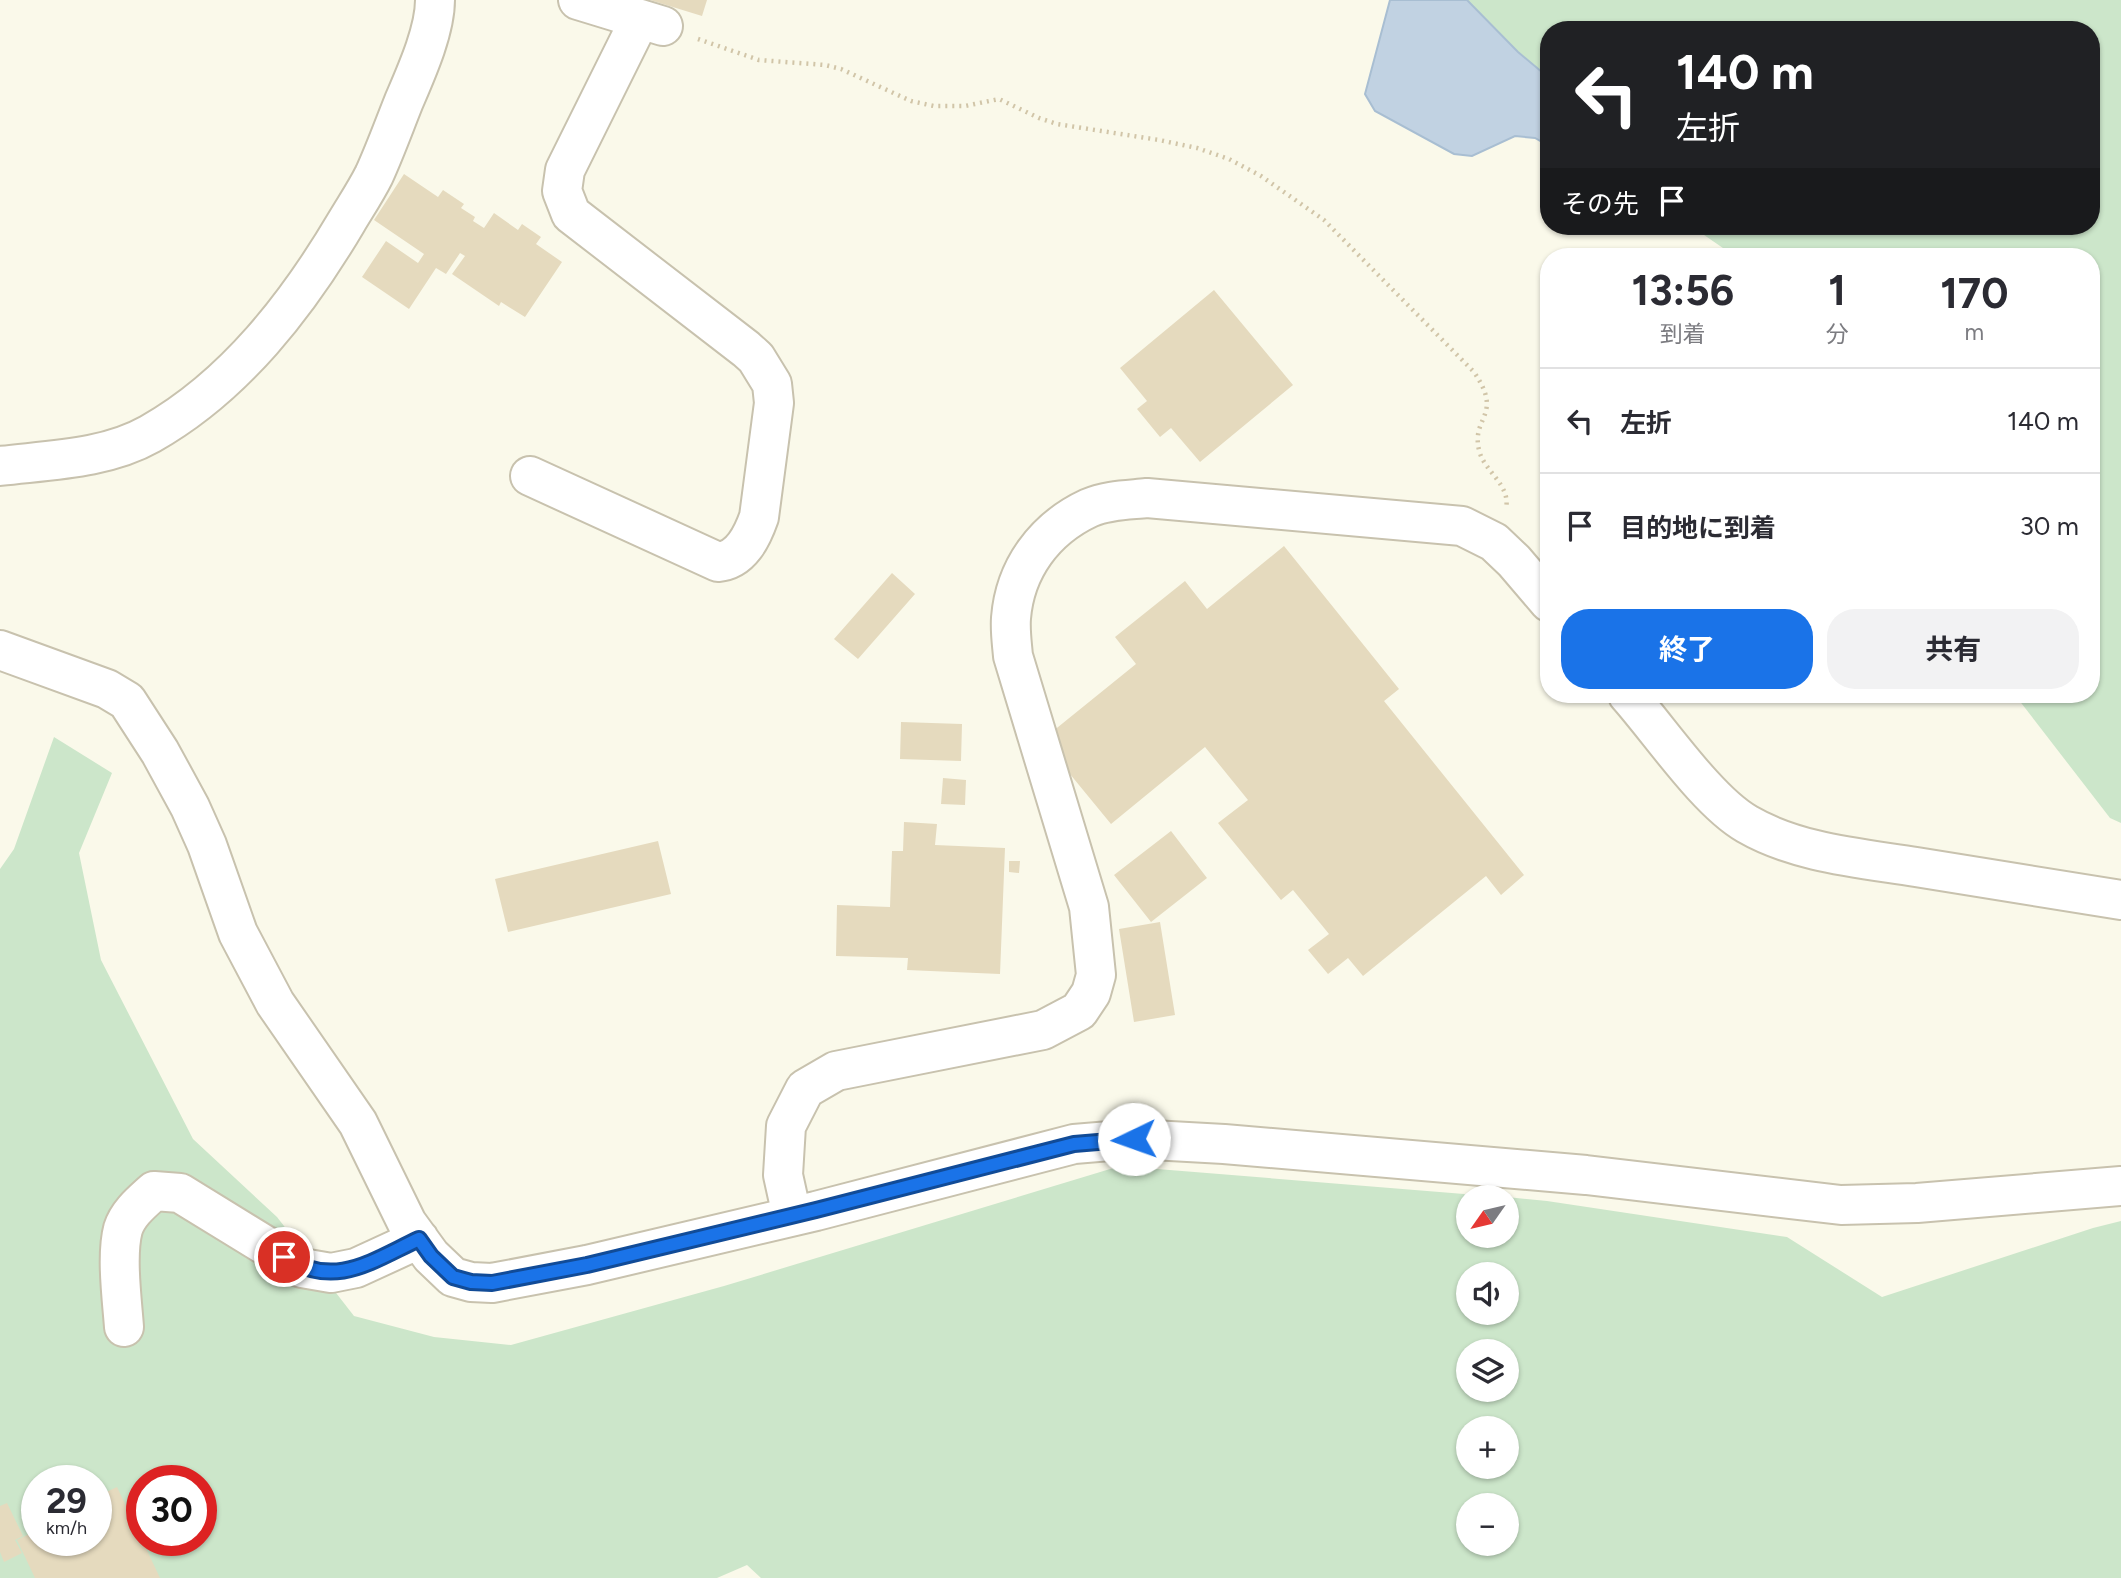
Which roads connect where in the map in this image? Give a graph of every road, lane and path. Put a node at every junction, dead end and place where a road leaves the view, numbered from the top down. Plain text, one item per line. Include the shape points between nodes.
1 (435, 0) edge
2 (579, 0) edge
3 (652, 22) junction
4 (0, 466) edge
5 (530, 476) dead end
6 (1487, 538) junction
7 (1540, 591) edge
8 (0, 650) edge
9 (1635, 703) edge
10 (2121, 900) edge
11 (2121, 1186) edge
12 (792, 1216) junction
13 (419, 1239) junction
14 (124, 1327) dead end

1 - 4 street via 417,69 373,176 286,313 251,352 181,415 123,448
2 - 3 street
3 - 5 street via 565,170 562,191 571,214 728,334 764,370 772,384 774,403 760,517 735,557 718,562
3 - 6 path via 759,60 841,69 911,101 965,106 999,99 1057,124 1198,148 1261,176 1324,220 1480,381 1488,403 1477,434 1479,453 1508,499 1504,515
6 - 7 street
6 - 12 street via 1451,524 1147,498 1089,508 1053,531 1031,554 1018,582 1011,618 1013,656 1089,907 1096,975 1091,993 1079,1011 1043,1030 836,1071 805,1089 786,1126 783,1175
8 - 13 street via 107,689 127,702 190,807 238,933 275,1003 358,1123
9 - 10 street via 1723,805 1745,823 1776,838 1827,852
11 - 12 street via 1841,1205 1586,1175 1134,1139 1074,1144
12 - 13 street via 492,1283 453,1277
13 - 14 street via 356,1268 331,1273 302,1268 180,1193 154,1191 135,1208 124,1229 120,1265

